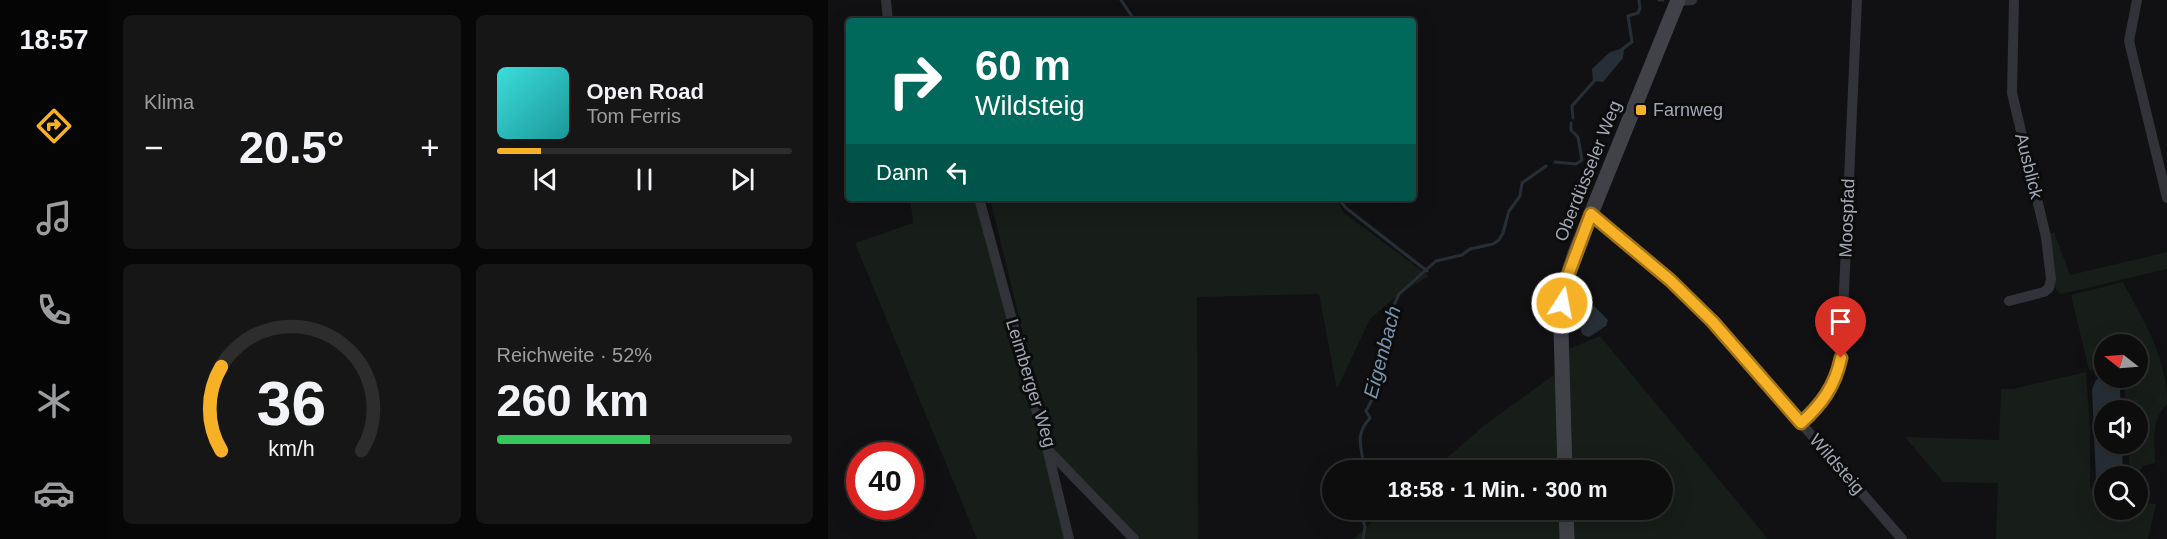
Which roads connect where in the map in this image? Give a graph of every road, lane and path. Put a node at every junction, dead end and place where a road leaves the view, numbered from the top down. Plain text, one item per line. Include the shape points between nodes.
1 (886, 0) edge
2 (1678, 0) edge
3 (1692, 0) edge
4 (1857, 0) edge
5 (2014, 0) edge
6 (2137, 0) edge
7 (888, 18) edge
8 (2167, 198) edge
9 (980, 201) edge
10 (1591, 214) junction
11 (2009, 302) dead end
12 (1801, 423) junction
13 (1047, 449) junction
14 (1565, 460) edge
15 (1566, 520) edge
16 (1069, 539) edge
17 (1134, 539) edge
18 (1567, 539) edge
19 (1902, 539) edge

1 - 7 street
2 - 3 street
2 - 10 street, Oberdüsseler Weg
4 - 12 street, Moospfad via 1841,358 1827,395
5 - 11 street, Ausblick via 2012,93 2046,237 2051,279 2044,292
6 - 8 street via 2129,41
9 - 13 street, Leimberger Weg
10 - 12 street, Wildsteig via 1713,322
10 - 14 street, Oberdüsseler Weg via 1562,303
12 - 19 street, Wildsteig
13 - 16 street
13 - 17 street, Leimberger Weg
15 - 18 street

